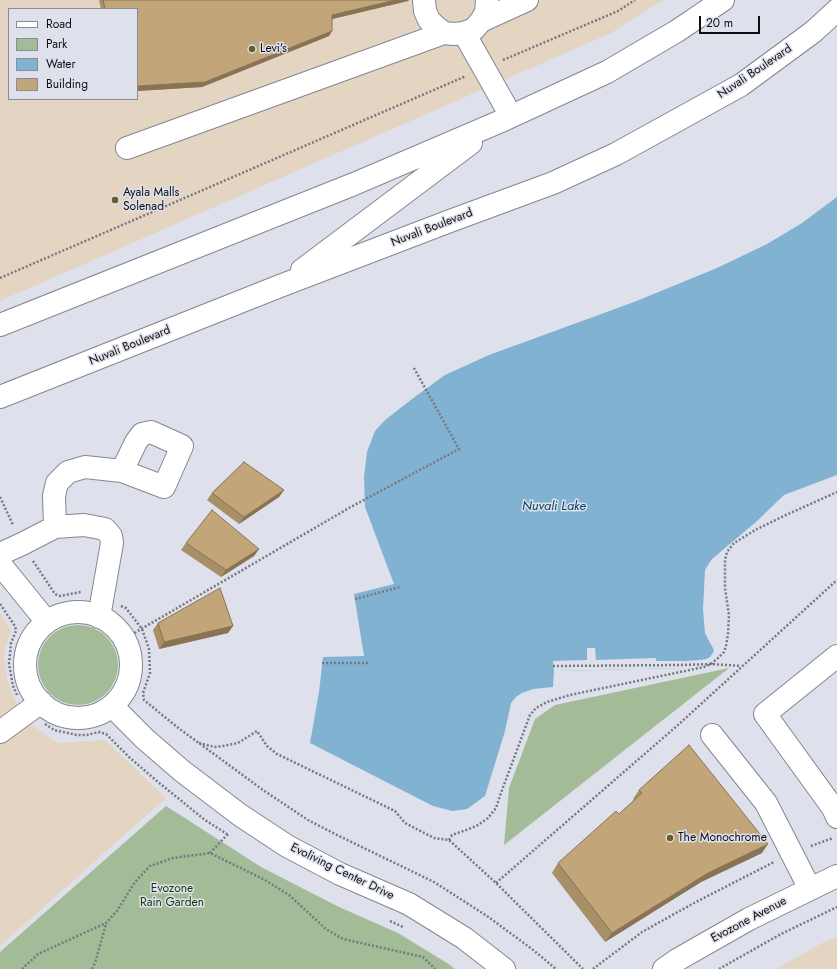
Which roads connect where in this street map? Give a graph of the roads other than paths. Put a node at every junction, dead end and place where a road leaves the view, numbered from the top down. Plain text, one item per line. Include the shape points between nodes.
1 (424, 0) edge
2 (487, 0) edge
3 (527, 0) edge
4 (723, 0) edge
5 (837, 10) edge
6 (463, 29) junction
7 (505, 119) junction
8 (127, 148) dead end
9 (280, 286) junction
10 (0, 325) edge
11 (0, 397) edge
12 (122, 471) dead end
13 (55, 527) junction
14 (0, 554) edge
15 (0, 564) edge
16 (99, 617) junction
17 (47, 622) junction
18 (837, 656) edge
19 (41, 702) junction
20 (112, 706) junction
21 (0, 732) edge
22 (712, 734) dead end
23 (836, 810) edge
24 (837, 876) edge
25 (810, 889) junction
26 (504, 969) edge
27 (664, 969) edge

1 - 6 main road via 425,11 436,27
2 - 6 main road via 486,12
3 - 6 main road
4 - 7 main road via 677,31 607,72
5 - 9 main road, Nuvali Boulevard via 814,32 741,85 616,154 553,183
6 - 7 main road via 484,68
6 - 8 main road
7 - 9 main road
7 - 10 main road via 354,184
9 - 11 main road, Nuvali Boulevard
12 - 13 main road via 85,467 68,472 57,483 54,496
13 - 14 main road
13 - 16 main road via 84,525 105,529 111,536 112,543
15 - 17 main road
16 - 17 main road via 81,612 63,614
16 - 20 main road via 117,630 124,640 131,662 127,686
17 - 19 main road via 34,634 27,650 25,668 29,685
18 - 23 main road via 765,714
19 - 20 main road via 60,716 74,718 100,714
19 - 21 main road
20 - 26 main road, Evoliving Center Drive via 182,771 240,815 288,846 340,874 409,904 464,938
22 - 25 main road via 766,803
24 - 25 main road, Evozone Avenue
25 - 27 main road, Evozone Avenue via 749,919

